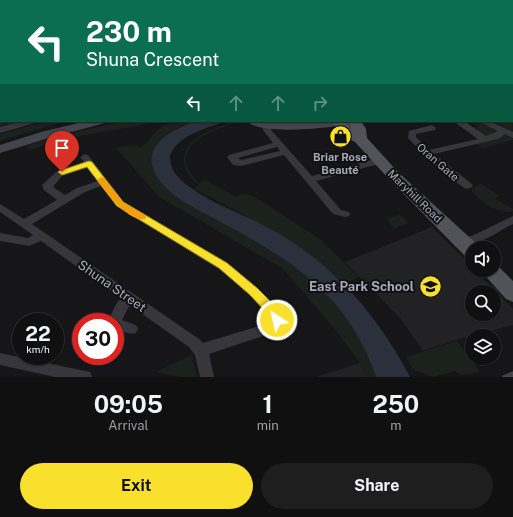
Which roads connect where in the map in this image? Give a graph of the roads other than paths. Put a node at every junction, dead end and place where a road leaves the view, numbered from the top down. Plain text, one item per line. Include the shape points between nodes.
1 (28, 122) edge
2 (97, 122) edge
3 (256, 122) edge
4 (337, 122) edge
5 (344, 122) edge
6 (460, 122) edge
7 (484, 122) edge
8 (267, 125) junction
9 (432, 128) dead end
10 (0, 130) edge
11 (504, 131) junction
12 (513, 135) edge
13 (484, 139) junction
14 (279, 144) junction
15 (0, 149) edge
16 (286, 152) junction
17 (428, 153) junction
18 (379, 161) junction
19 (310, 180) junction
20 (103, 182) junction
21 (468, 186) dead end
22 (64, 200) junction
23 (0, 207) edge
24 (345, 214) dead end
25 (513, 219) edge
26 (24, 224) junction
27 (41, 236) junction
28 (0, 237) edge
29 (475, 241) edge
30 (465, 244) edge
31 (497, 277) edge
32 (513, 294) edge
33 (130, 299) junction
34 (119, 313) edge
35 (124, 326) edge
36 (131, 329) dead end
37 (201, 351) junction
38 (0, 359) edge
39 (85, 377) edge
40 (207, 377) edge

1 - 10 street
2 - 15 main road via 45,134
3 - 8 main road
4 - 8 main road via 316,125
5 - 18 main road, Maryhill Road via 346,132 360,139
6 - 13 street
7 - 11 street
8 - 14 street via 267,129
9 - 17 street, Oran Gate via 411,135
11 - 12 street
11 - 13 street via 495,137
13 - 17 street
14 - 16 street
14 - 16 street via 232,157 236,163 241,163
16 - 19 street
17 - 21 street, Oran Gate
18 - 19 street
18 - 30 main road, Maryhill Road
19 - 24 street via 338,212
20 - 22 street via 83,189
20 - 22 street via 87,160 59,174 47,185
20 - 37 street via 122,205 228,269 276,315 276,322 270,328
22 - 26 street
23 - 26 street, Shuna Street
25 - 29 street
26 - 27 street, Shuna Street
27 - 28 street via 29,242
27 - 33 street, Shuna Street
31 - 32 main road
33 - 34 street
33 - 37 street, Shuna Street
35 - 36 street
37 - 40 street
38 - 39 street

